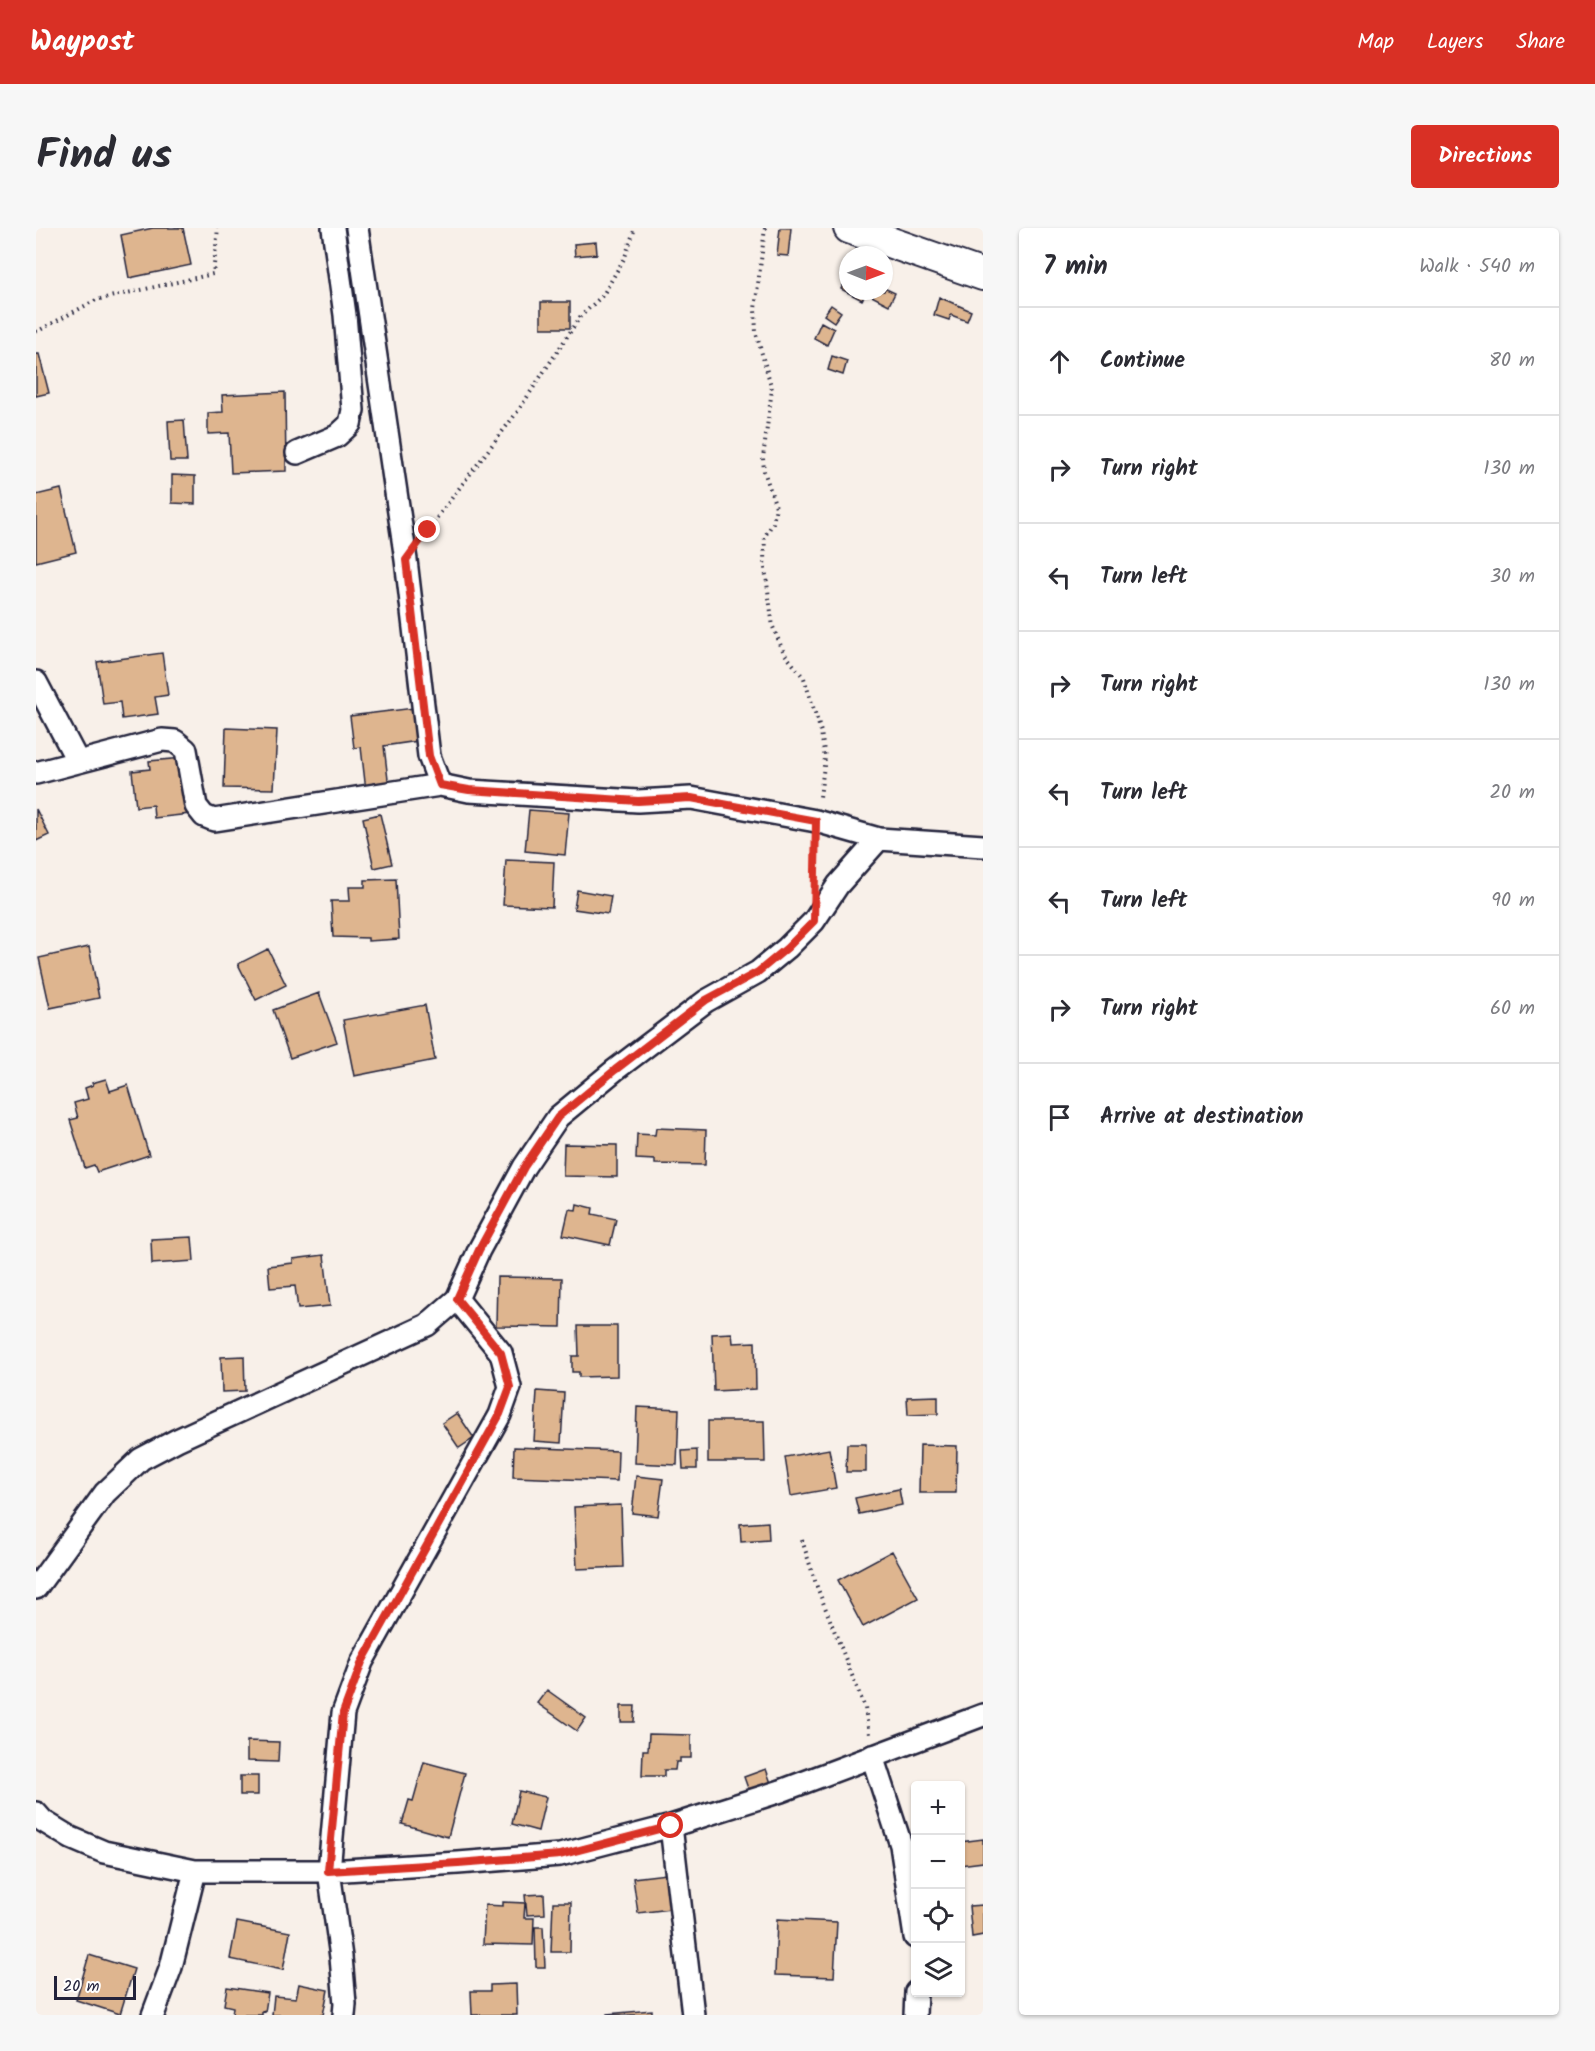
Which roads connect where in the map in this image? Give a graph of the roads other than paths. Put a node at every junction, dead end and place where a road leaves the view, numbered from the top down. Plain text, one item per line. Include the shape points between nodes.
1 (333, 228) edge
2 (357, 228) edge
3 (849, 228) edge
4 (983, 275) edge
5 (297, 453) dead end
6 (36, 682) edge
7 (78, 762) junction
8 (36, 772) edge
9 (440, 785) junction
10 (879, 839) junction
11 (983, 846) edge
12 (457, 1299) junction
13 (36, 1588) edge
14 (983, 1715) edge
15 (872, 1756) junction
16 (36, 1813) edge
17 (671, 1826) junction
18 (195, 1871) junction
19 (328, 1871) junction
20 (911, 1911) edge
21 (916, 1997) edge
22 (153, 2015) edge
23 (344, 2015) edge
24 (693, 2015) edge
25 (915, 2015) edge

1 - 5 street via 353,410 350,424 337,436
2 - 9 street via 406,560 429,756
3 - 4 street
6 - 7 street
7 - 8 street
7 - 9 street via 162,740 175,741 186,750 196,806 214,820
9 - 10 street via 638,801 691,798 816,821
10 - 11 street
10 - 12 street via 838,885 814,921 787,948 758,972 706,1000 558,1117 524,1167
12 - 13 street via 427,1325 141,1459 105,1493
12 - 19 street via 501,1353 510,1387 500,1414 362,1662 343,1713
14 - 15 street
15 - 17 street via 781,1791
15 - 20 street via 901,1845
16 - 18 street via 71,1838 104,1852
17 - 19 street via 560,1855
17 - 24 street
18 - 19 street
18 - 22 street via 171,1967
19 - 23 street via 341,1957
21 - 25 street

